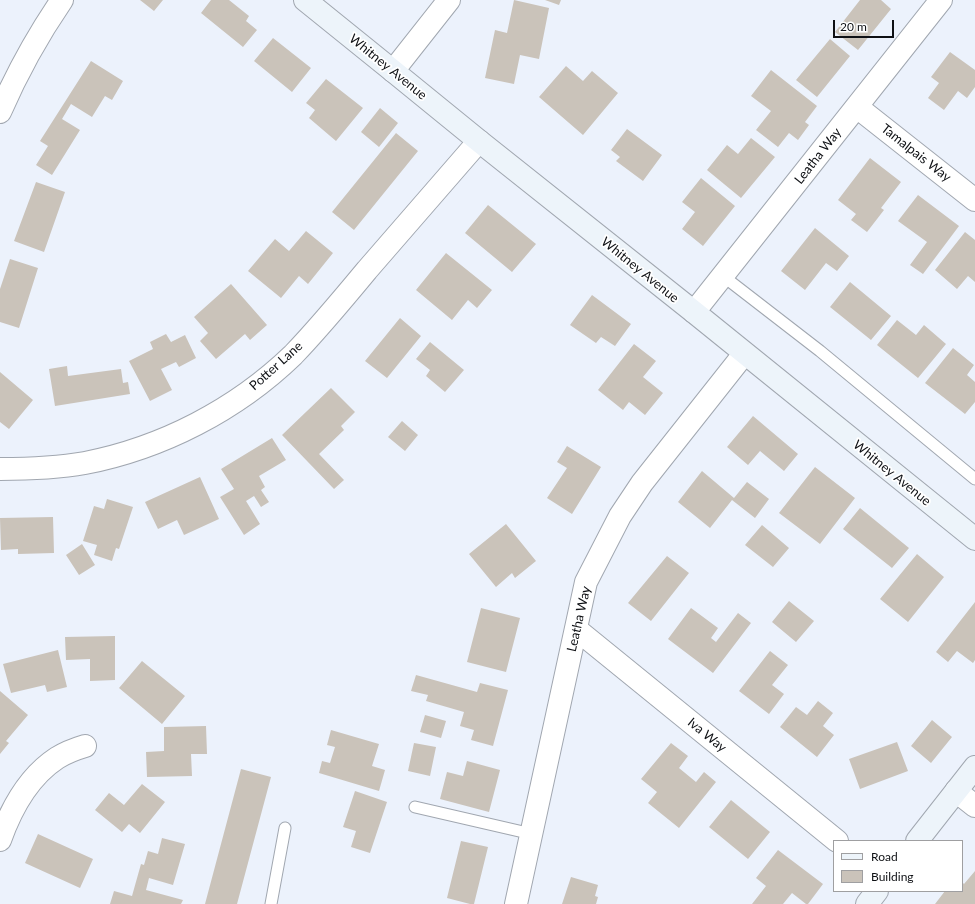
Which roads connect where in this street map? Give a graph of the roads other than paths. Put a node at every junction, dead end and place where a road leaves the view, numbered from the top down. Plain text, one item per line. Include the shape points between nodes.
1 (62, 0) edge
2 (305, 0) edge
3 (449, 0) edge
4 (941, 0) edge
5 (393, 71) junction
6 (857, 107) junction
7 (0, 112) edge
8 (479, 141) junction
9 (975, 200) edge
10 (722, 276) junction
11 (694, 312) junction
12 (744, 354) junction
13 (0, 469) edge
14 (975, 479) edge
15 (975, 539) edge
16 (576, 629) junction
17 (85, 746) dead end
18 (975, 767) edge
19 (956, 791) junction
20 (975, 806) edge
21 (414, 807) dead end
22 (285, 828) dead end
23 (532, 834) junction
24 (0, 840) edge
25 (836, 840) edge
26 (918, 840) edge
27 (876, 892) edge
28 (271, 904) edge
29 (516, 904) edge
30 (867, 904) edge

1 - 7 street via 28,54
2 - 5 street, Whitney Avenue
3 - 5 street
4 - 6 street, Leatha Way
5 - 8 street, Whitney Avenue
6 - 9 street, Tamalpais Way
6 - 10 street, Leatha Way
8 - 11 street, Whitney Avenue
8 - 13 street, Potter Lane via 292,355 261,383 226,407 164,439 125,453 84,463
10 - 11 street, Leatha Way
10 - 14 lane via 820,352
11 - 12 street, Whitney Avenue
12 - 15 street, Whitney Avenue
12 - 16 street, Leatha Way via 642,483 620,516 586,582
16 - 23 street, Leatha Way
16 - 25 street, Iva Way
17 - 24 street via 56,759 38,774 23,791
18 - 19 street
19 - 20 street
19 - 26 street
21 - 23 lane
22 - 28 lane
23 - 29 street, Leatha Way
27 - 30 street

